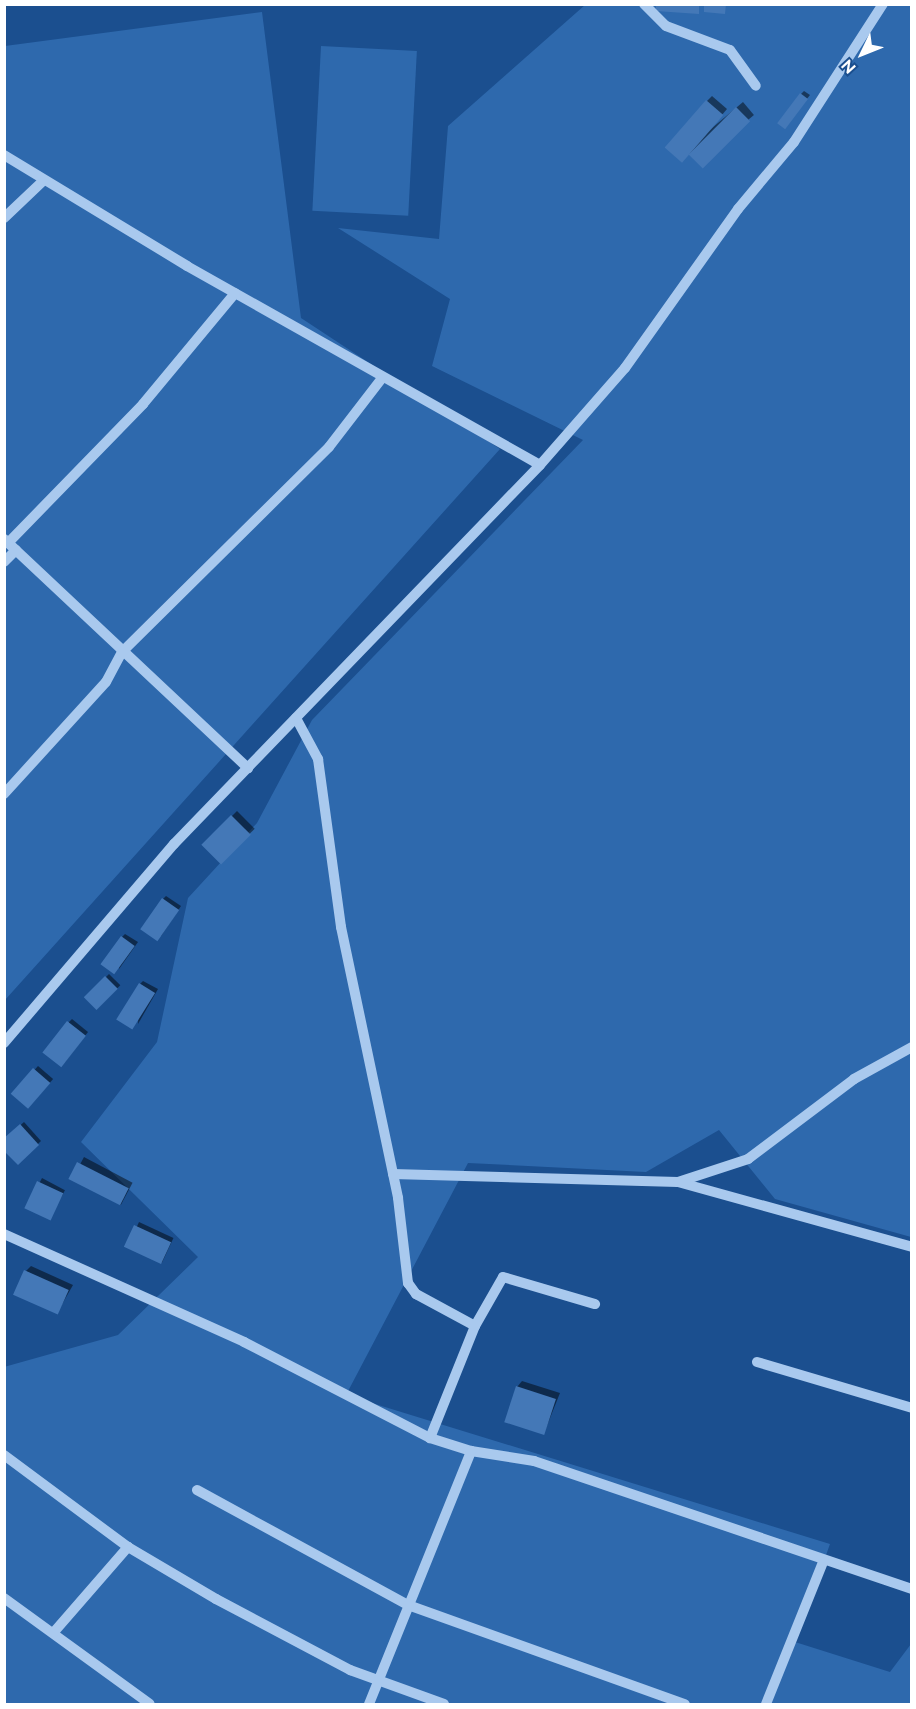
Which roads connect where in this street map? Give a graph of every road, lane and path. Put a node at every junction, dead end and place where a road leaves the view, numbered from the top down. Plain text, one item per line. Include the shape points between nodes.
1 (644, 4) edge
2 (883, 4) edge
3 (756, 86) dead end
4 (4, 155) edge
5 (44, 180) junction
6 (4, 218) edge
7 (235, 293) junction
8 (383, 376) junction
9 (540, 465) junction
10 (9, 544) edge
11 (4, 562) edge
12 (122, 652) junction
13 (296, 718) junction
14 (248, 768) junction
15 (4, 794) edge
16 (4, 1042) edge
17 (912, 1047) edge
18 (393, 1174) junction
19 (678, 1182) junction
20 (4, 1234) edge
21 (912, 1247) edge
22 (595, 1304) dead end
23 (476, 1326) junction
24 (757, 1362) dead end
25 (912, 1408) edge
26 (430, 1438) junction
27 (471, 1451) junction
28 (4, 1455) edge
29 (197, 1490) dead end
30 (128, 1547) junction
31 (824, 1560) junction
32 (912, 1589) edge
33 (4, 1598) edge
34 (408, 1605) junction
35 (54, 1632) junction
36 (377, 1679) junction
37 (150, 1704) edge
38 (369, 1704) edge
39 (444, 1704) edge
40 (686, 1704) edge
41 (766, 1704) edge

1 - 3 street via 666,26 730,50
2 - 9 street via 794,141 738,209 625,368
4 - 5 street
5 - 6 street
5 - 7 street
7 - 8 street
7 - 10 street via 142,404
8 - 9 street
8 - 12 street via 320,456
9 - 13 street
10 - 11 street
10 - 12 street
12 - 14 street via 213,730
12 - 15 street via 106,682
13 - 14 street
13 - 18 street via 318,759 352,994
14 - 16 street via 174,844
17 - 19 street via 854,1079 748,1160
18 - 19 street
18 - 23 street via 408,1284 416,1294
19 - 21 street
20 - 26 street via 244,1342
22 - 23 street via 503,1277
23 - 26 street
24 - 25 street
26 - 27 street
27 - 31 street via 534,1461
27 - 34 street
28 - 30 street
29 - 34 street
30 - 35 street
30 - 36 street via 216,1599
31 - 32 street
31 - 41 street
33 - 35 street
34 - 36 street
34 - 40 street
35 - 37 street
36 - 38 street
36 - 39 street

